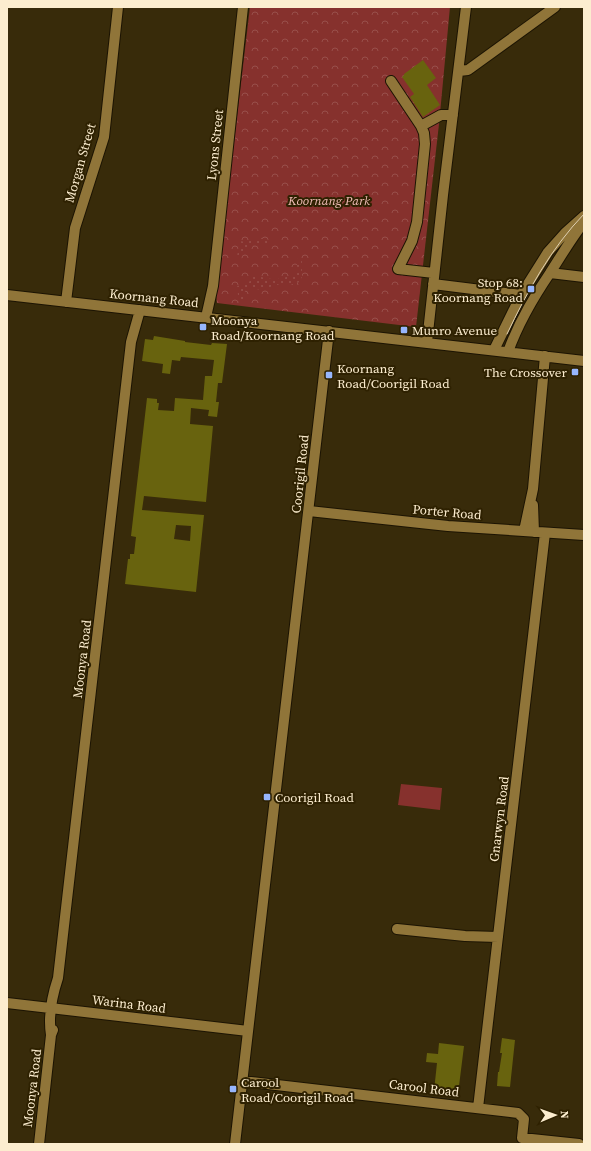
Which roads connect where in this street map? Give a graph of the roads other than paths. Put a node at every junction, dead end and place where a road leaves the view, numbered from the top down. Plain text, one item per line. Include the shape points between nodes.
1 (118, 7) edge
2 (243, 7) edge
3 (466, 7) edge
4 (555, 7) edge
5 (459, 71) junction
6 (391, 81) dead end
7 (453, 115) junction
8 (421, 126) junction
9 (584, 216) edge
10 (584, 222) edge
11 (434, 273) junction
12 (550, 273) junction
13 (584, 277) edge
14 (434, 284) junction
15 (7, 295) edge
16 (521, 295) junction
17 (66, 302) junction
18 (135, 310) junction
19 (211, 318) junction
20 (329, 331) junction
21 (427, 342) junction
22 (494, 350) junction
23 (508, 352) junction
24 (545, 356) junction
25 (584, 361) edge
26 (308, 511) junction
27 (529, 531) junction
28 (545, 532) junction
29 (584, 535) edge
30 (397, 929) dead end
31 (498, 937) junction
32 (7, 1003) edge
33 (54, 1008) junction
34 (248, 1031) junction
35 (242, 1081) junction
36 (478, 1108) junction
37 (522, 1141) edge
38 (39, 1144) edge
39 (235, 1144) edge
40 (579, 1144) edge

1 - 17 street, Morgan Street via 104,137 75,228
2 - 19 street, Lyons Street
3 - 5 street
4 - 5 street via 468,70
5 - 7 street
6 - 8 street
7 - 8 street via 441,115
7 - 11 street
8 - 11 street via 425,144 417,222 412,241 398,269
9 - 16 street via 548,252
10 - 12 street
11 - 14 street
12 - 13 street
12 - 23 street via 524,316
14 - 16 street
14 - 21 street
15 - 17 street, Koornang Road
16 - 22 street
17 - 18 street, Koornang Road
18 - 19 street, Koornang Road
18 - 33 street, Moonya Road
19 - 20 street, Koornang Road
20 - 21 street, Koornang Road
20 - 26 street, Coorigil Road
21 - 22 street, Koornang Road
22 - 23 street, Koornang Road
23 - 24 street, Koornang Road
24 - 25 street, Koornang Road
24 - 27 street
26 - 27 street, Porter Road via 448,526
26 - 34 street, Coorigil Road
27 - 28 street, Porter Road
28 - 29 street, Porter Road
28 - 31 street, Gnarwyn Road
30 - 31 street
31 - 36 street, Gnarwyn Road
32 - 33 street, Warina Road
33 - 34 street, Warina Road
33 - 38 street, Moonya Road via 49,1024 51,1035
34 - 35 street, Coorigil Road
35 - 36 street, Carool Road
35 - 39 street, Coorigil Road
36 - 37 street, Carool Road via 522,1115
37 - 40 street, Carool Road

